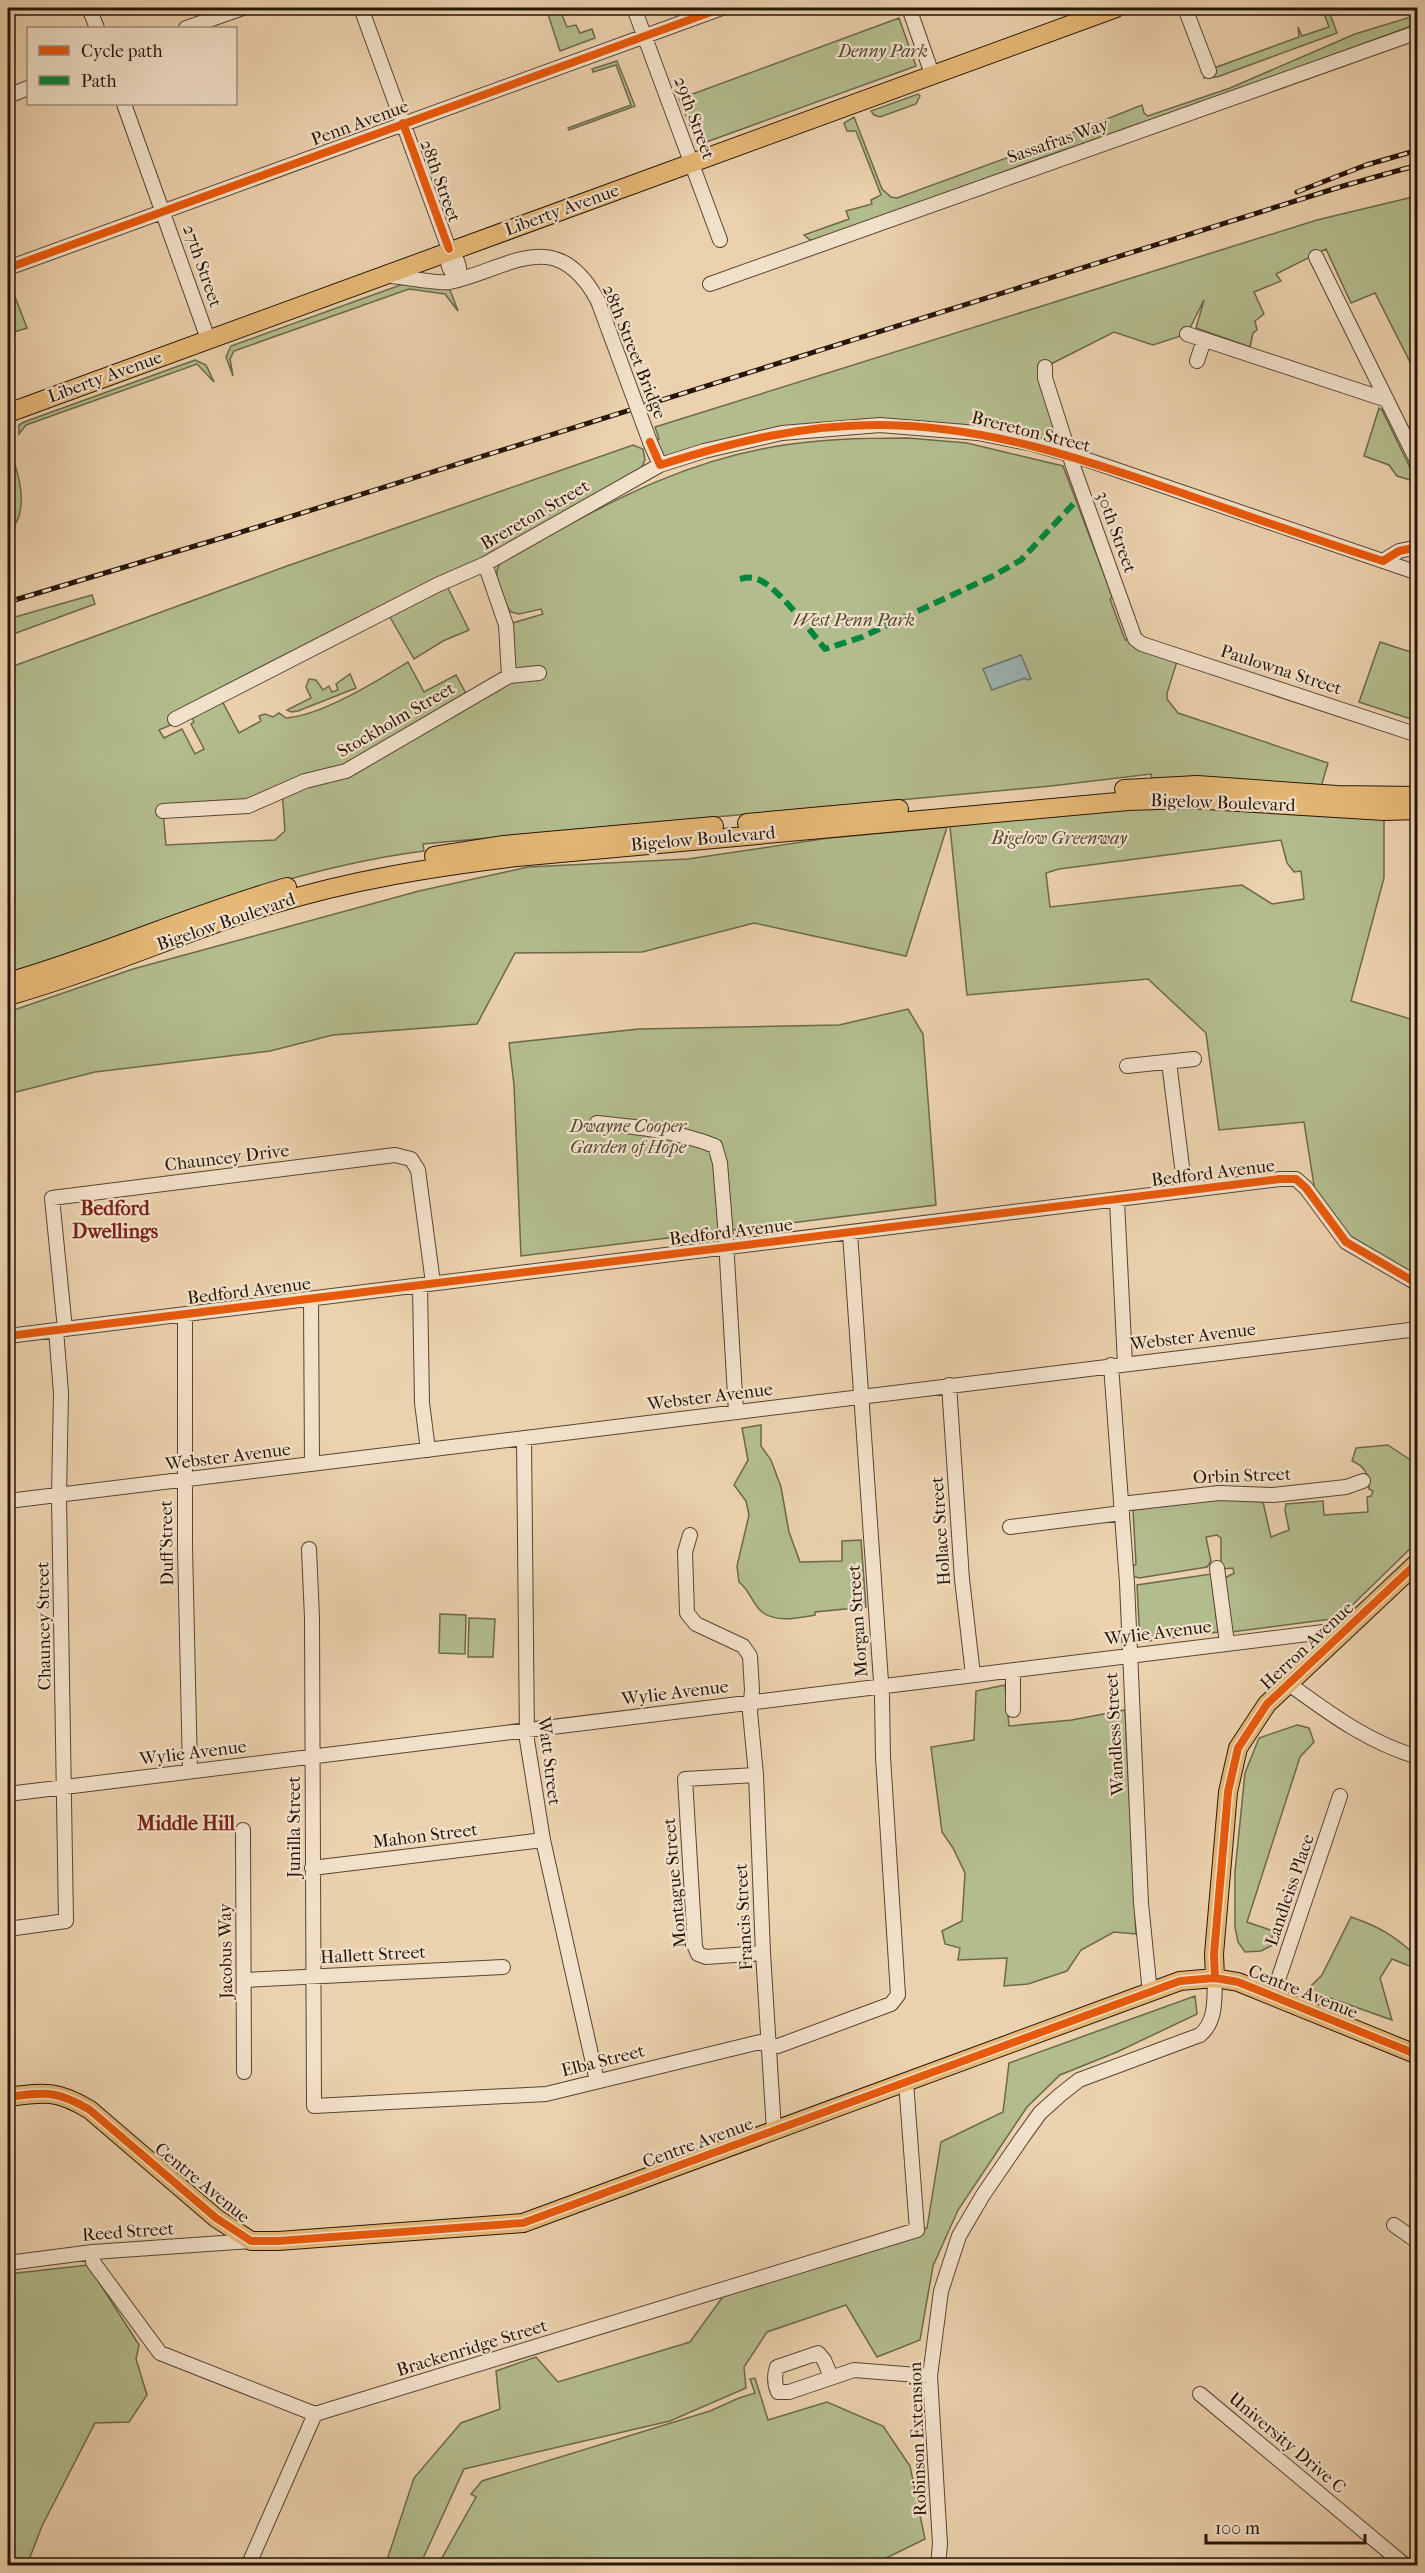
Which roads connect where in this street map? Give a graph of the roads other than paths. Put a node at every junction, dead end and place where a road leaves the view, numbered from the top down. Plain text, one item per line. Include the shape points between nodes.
1 (89, 8) edge
2 (243, 8) edge
3 (361, 8) edge
4 (634, 8) edge
5 (722, 8) edge
6 (909, 8) edge
7 (1116, 8) edge
8 (1185, 8) edge
9 (97, 27) edge
10 (189, 27) edge
11 (1418, 32) edge
12 (644, 36) junction
13 (1209, 71) dead end
14 (933, 74) junction
15 (27, 88) edge
16 (8, 96) edge
17 (124, 105) edge
18 (403, 123) junction
19 (691, 162) junction
20 (164, 210) junction
21 (720, 240) dead end
22 (449, 249) junction
23 (1316, 257) dead end
24 (8, 268) edge
25 (383, 276) junction
26 (459, 278) junction
27 (710, 284) dead end
28 (1187, 334) dead end
29 (208, 339) junction
30 (1204, 340) junction
31 (1197, 361) dead end
32 (1045, 367) dead end
33 (1387, 400) junction
34 (8, 413) edge
35 (1070, 456) junction
36 (1418, 463) edge
37 (660, 465) junction
38 (1418, 547) edge
39 (1383, 561) junction
40 (485, 564) junction
41 (1418, 573) edge
42 (1135, 639) joint
43 (539, 673) dead end
44 (509, 676) junction
45 (175, 719) dead end
46 (1418, 735) edge
47 (1418, 796) edge
48 (1418, 810) edge
49 (163, 812) dead end
50 (8, 982) edge
51 (8, 996) edge
52 (1194, 1059) dead end
53 (1169, 1062) junction
54 (1127, 1066) dead end
55 (597, 1123) dead end
56 (1185, 1191) junction
57 (1117, 1201) junction
58 (850, 1233) junction
59 (726, 1247) junction
60 (426, 1284) junction
61 (1418, 1284) edge
62 (311, 1299) junction
63 (185, 1314) junction
64 (61, 1329) junction
65 (1418, 1329) edge
66 (8, 1336) edge
67 (1118, 1364) junction
68 (949, 1385) junction
69 (862, 1396) junction
70 (736, 1412) junction
71 (524, 1438) junction
72 (428, 1450) junction
73 (312, 1464) junction
74 (184, 1480) junction
75 (1363, 1481) dead end
76 (59, 1496) junction
77 (8, 1501) edge
78 (1122, 1509) junction
79 (1010, 1527) dead end
80 (690, 1535) dead end
81 (309, 1549) dead end
82 (1418, 1563) edge
83 (1217, 1569) dead end
84 (1348, 1629) junction
85 (1227, 1643) junction
86 (1129, 1655) junction
87 (1012, 1670) junction
88 (973, 1675) junction
89 (1289, 1684) junction
90 (881, 1686) junction
91 (751, 1702) junction
92 (1014, 1710) dead end
93 (526, 1730) junction
94 (312, 1756) junction
95 (1418, 1758) edge
96 (190, 1771) junction
97 (756, 1775) junction
98 (64, 1787) junction
99 (8, 1794) edge
100 (1340, 1796) dead end
101 (243, 1830) dead end
102 (543, 1840) junction
103 (312, 1868) junction
104 (8, 1929) edge
105 (764, 1953) junction
106 (503, 1967) dead end
107 (313, 1976) junction
108 (1215, 1978) junction
109 (244, 1980) junction
110 (1150, 1993) junction
111 (1273, 1995) junction
112 (891, 2004) joint
113 (769, 2044) junction
114 (1418, 2055) edge
115 (244, 2072) dead end
116 (597, 2081) junction
117 (906, 2082) junction
118 (8, 2097) edge
119 (314, 2106) joint
120 (774, 2130) junction
121 (1394, 2224) dead end
122 (251, 2241) junction
123 (1418, 2242) edge
124 (93, 2252) junction
125 (8, 2263) edge
126 (930, 2376) junction
127 (831, 2378) dead end
128 (1200, 2394) dead end
129 (315, 2414) junction
130 (249, 2565) edge
131 (939, 2565) edge
132 (1406, 2565) edge

1 - 9 street
2 - 10 street
3 - 18 street, 28th Street
4 - 12 street, 29th Street
5 - 12 street, Penn Avenue
6 - 14 street
7 - 14 main road, Liberty Avenue
8 - 13 street
11 - 27 street, Sassafras Way
12 - 18 street, Penn Avenue
12 - 19 street, 29th Street
14 - 19 main road, Liberty Avenue
15 - 16 street
17 - 20 street, 27th Street
18 - 20 street, Penn Avenue
18 - 22 street, 28th Street
19 - 21 street, 29th Street
19 - 22 main road, Liberty Avenue
20 - 24 street, Penn Avenue
20 - 29 street, 27th Street
22 - 25 main road, Liberty Avenue
22 - 26 street, 28th Street via 458,260
23 - 33 street
25 - 26 street, 28th Street Bridge via 441,282
25 - 29 main road, Liberty Avenue
26 - 37 street, 28th Street Bridge, bridge via 523,257 543,256 579,274 598,301
28 - 30 street
29 - 34 main road, Liberty Avenue
30 - 31 street
30 - 33 street
32 - 35 street, 30th Street
33 - 36 street
35 - 37 street, Brereton Street via 978,433 880,425 782,433
35 - 39 street, Brereton Street
35 - 42 street, 30th Street
37 - 40 street, Brereton Street
38 - 39 street via 1399,551
39 - 41 street, Brereton Street
40 - 44 street via 506,625
40 - 45 street, Brereton Street
42 - 46 street, Paulowna Street
43 - 44 street, Stockholm Street
44 - 49 street, Stockholm Street via 346,771 304,781 248,806
47 - 50 main road, Bigelow Boulevard via 1337,795 1197,785 1148,787 466,850 379,864 269,892
48 - 51 main road, Bigelow Boulevard via 1190,799 1128,801 458,864 388,875 304,895
52 - 53 street
53 - 54 street
53 - 56 street
55 - 59 street via 662,1130 715,1146 720,1163
56 - 57 street, Bedford Avenue
56 - 61 street, Bedford Avenue via 1296,1179 1347,1242
57 - 58 street, Bedford Avenue
57 - 67 street, Wandless Street
58 - 59 street, Bedford Avenue
58 - 69 street, Morgan Street
59 - 60 street, Bedford Avenue
59 - 70 street
60 - 62 street, Bedford Avenue
60 - 64 street, Chauncey Drive via 418,1170 411,1159 395,1155 52,1198
60 - 72 street via 422,1403
62 - 63 street, Bedford Avenue
62 - 73 street
63 - 64 street, Bedford Avenue
63 - 74 street, Duff Street
64 - 66 street, Bedford Avenue
64 - 76 street, Chauncey Street
65 - 67 street, Webster Avenue
67 - 68 street, Webster Avenue
67 - 78 street, Wandless Street
68 - 69 street, Webster Avenue
68 - 88 street, Hollace Street via 962,1580
69 - 70 street, Webster Avenue
69 - 90 street, Morgan Street
70 - 71 street, Webster Avenue
71 - 72 street, Webster Avenue
71 - 93 street, Watt Street
72 - 73 street, Webster Avenue
73 - 74 street, Webster Avenue
74 - 76 street, Webster Avenue
74 - 96 street, Duff Street
75 - 78 street, Orbin Street via 1346,1487 1284,1494 1219,1492
76 - 77 street, Webster Avenue
76 - 98 street, Chauncey Street
78 - 79 street, Orbin Street
78 - 86 street, Wandless Street
80 - 91 street, Francis Street via 685,1552 687,1613 696,1624 743,1646 750,1656
81 - 94 street, Junilla Street
82 - 84 main road, Herron Avenue
83 - 85 street
84 - 85 street, Wylie Avenue
84 - 89 main road, Herron Avenue
85 - 86 street, Wylie Avenue
86 - 87 street, Wylie Avenue
86 - 110 street, Wandless Street via 1141,1903
87 - 88 street, Wylie Avenue
87 - 92 street
88 - 90 street, Wylie Avenue
89 - 95 street via 1343,1723
89 - 108 main road, Herron Avenue via 1268,1704 1238,1748 1228,1792
90 - 91 street, Wylie Avenue
90 - 112 street, Morgan Street via 898,1995
91 - 93 street, Wylie Avenue
91 - 97 street, Francis Street
93 - 94 street, Wylie Avenue
93 - 102 street, Watt Street
94 - 96 street, Wylie Avenue
94 - 103 street, Junilla Street
96 - 98 street, Wylie Avenue
97 - 105 street, Francis Street
97 - 105 street, Montague Street via 685,1779 698,1954 706,1957
98 - 99 street, Wylie Avenue
98 - 104 street, Chauncey Street via 66,1921
100 - 111 street, Landleiss Place
101 - 109 street, Jacobus Way
102 - 103 street, Mahon Street
102 - 116 street, Watt Street
103 - 107 street, Junilla Street
105 - 113 street, Francis Street
106 - 107 street, Hallett Street
107 - 109 street, Hallett Street
107 - 119 street, Junilla Street
108 - 110 main road, Centre Avenue via 1180,1981
108 - 111 main road, Centre Avenue
108 - 126 street, Robinson Extension via 1208,2029 1079,2080 1040,2113 959,2236 941,2290
109 - 115 street, Jacobus Way
110 - 117 main road, Centre Avenue
111 - 114 main road, Centre Avenue
112 - 113 street, Elba Street via 778,2046
113 - 116 street, Elba Street via 760,2042
113 - 120 street, Francis Street
116 - 119 street, Elba Street via 546,2094
117 - 120 main road, Centre Avenue
117 - 129 street, Brackenridge Street via 917,2230
118 - 122 main road, Centre Avenue via 41,2093 67,2096 90,2110 216,2218
120 - 122 main road, Centre Avenue via 523,2223
121 - 123 street
122 - 124 street, Reed Street
124 - 125 street, Reed Street
124 - 129 street via 93,2262 160,2353
126 - 127 street via 854,2370
126 - 131 street, Robinson Extension
128 - 132 street, University Drive C
129 - 130 street

